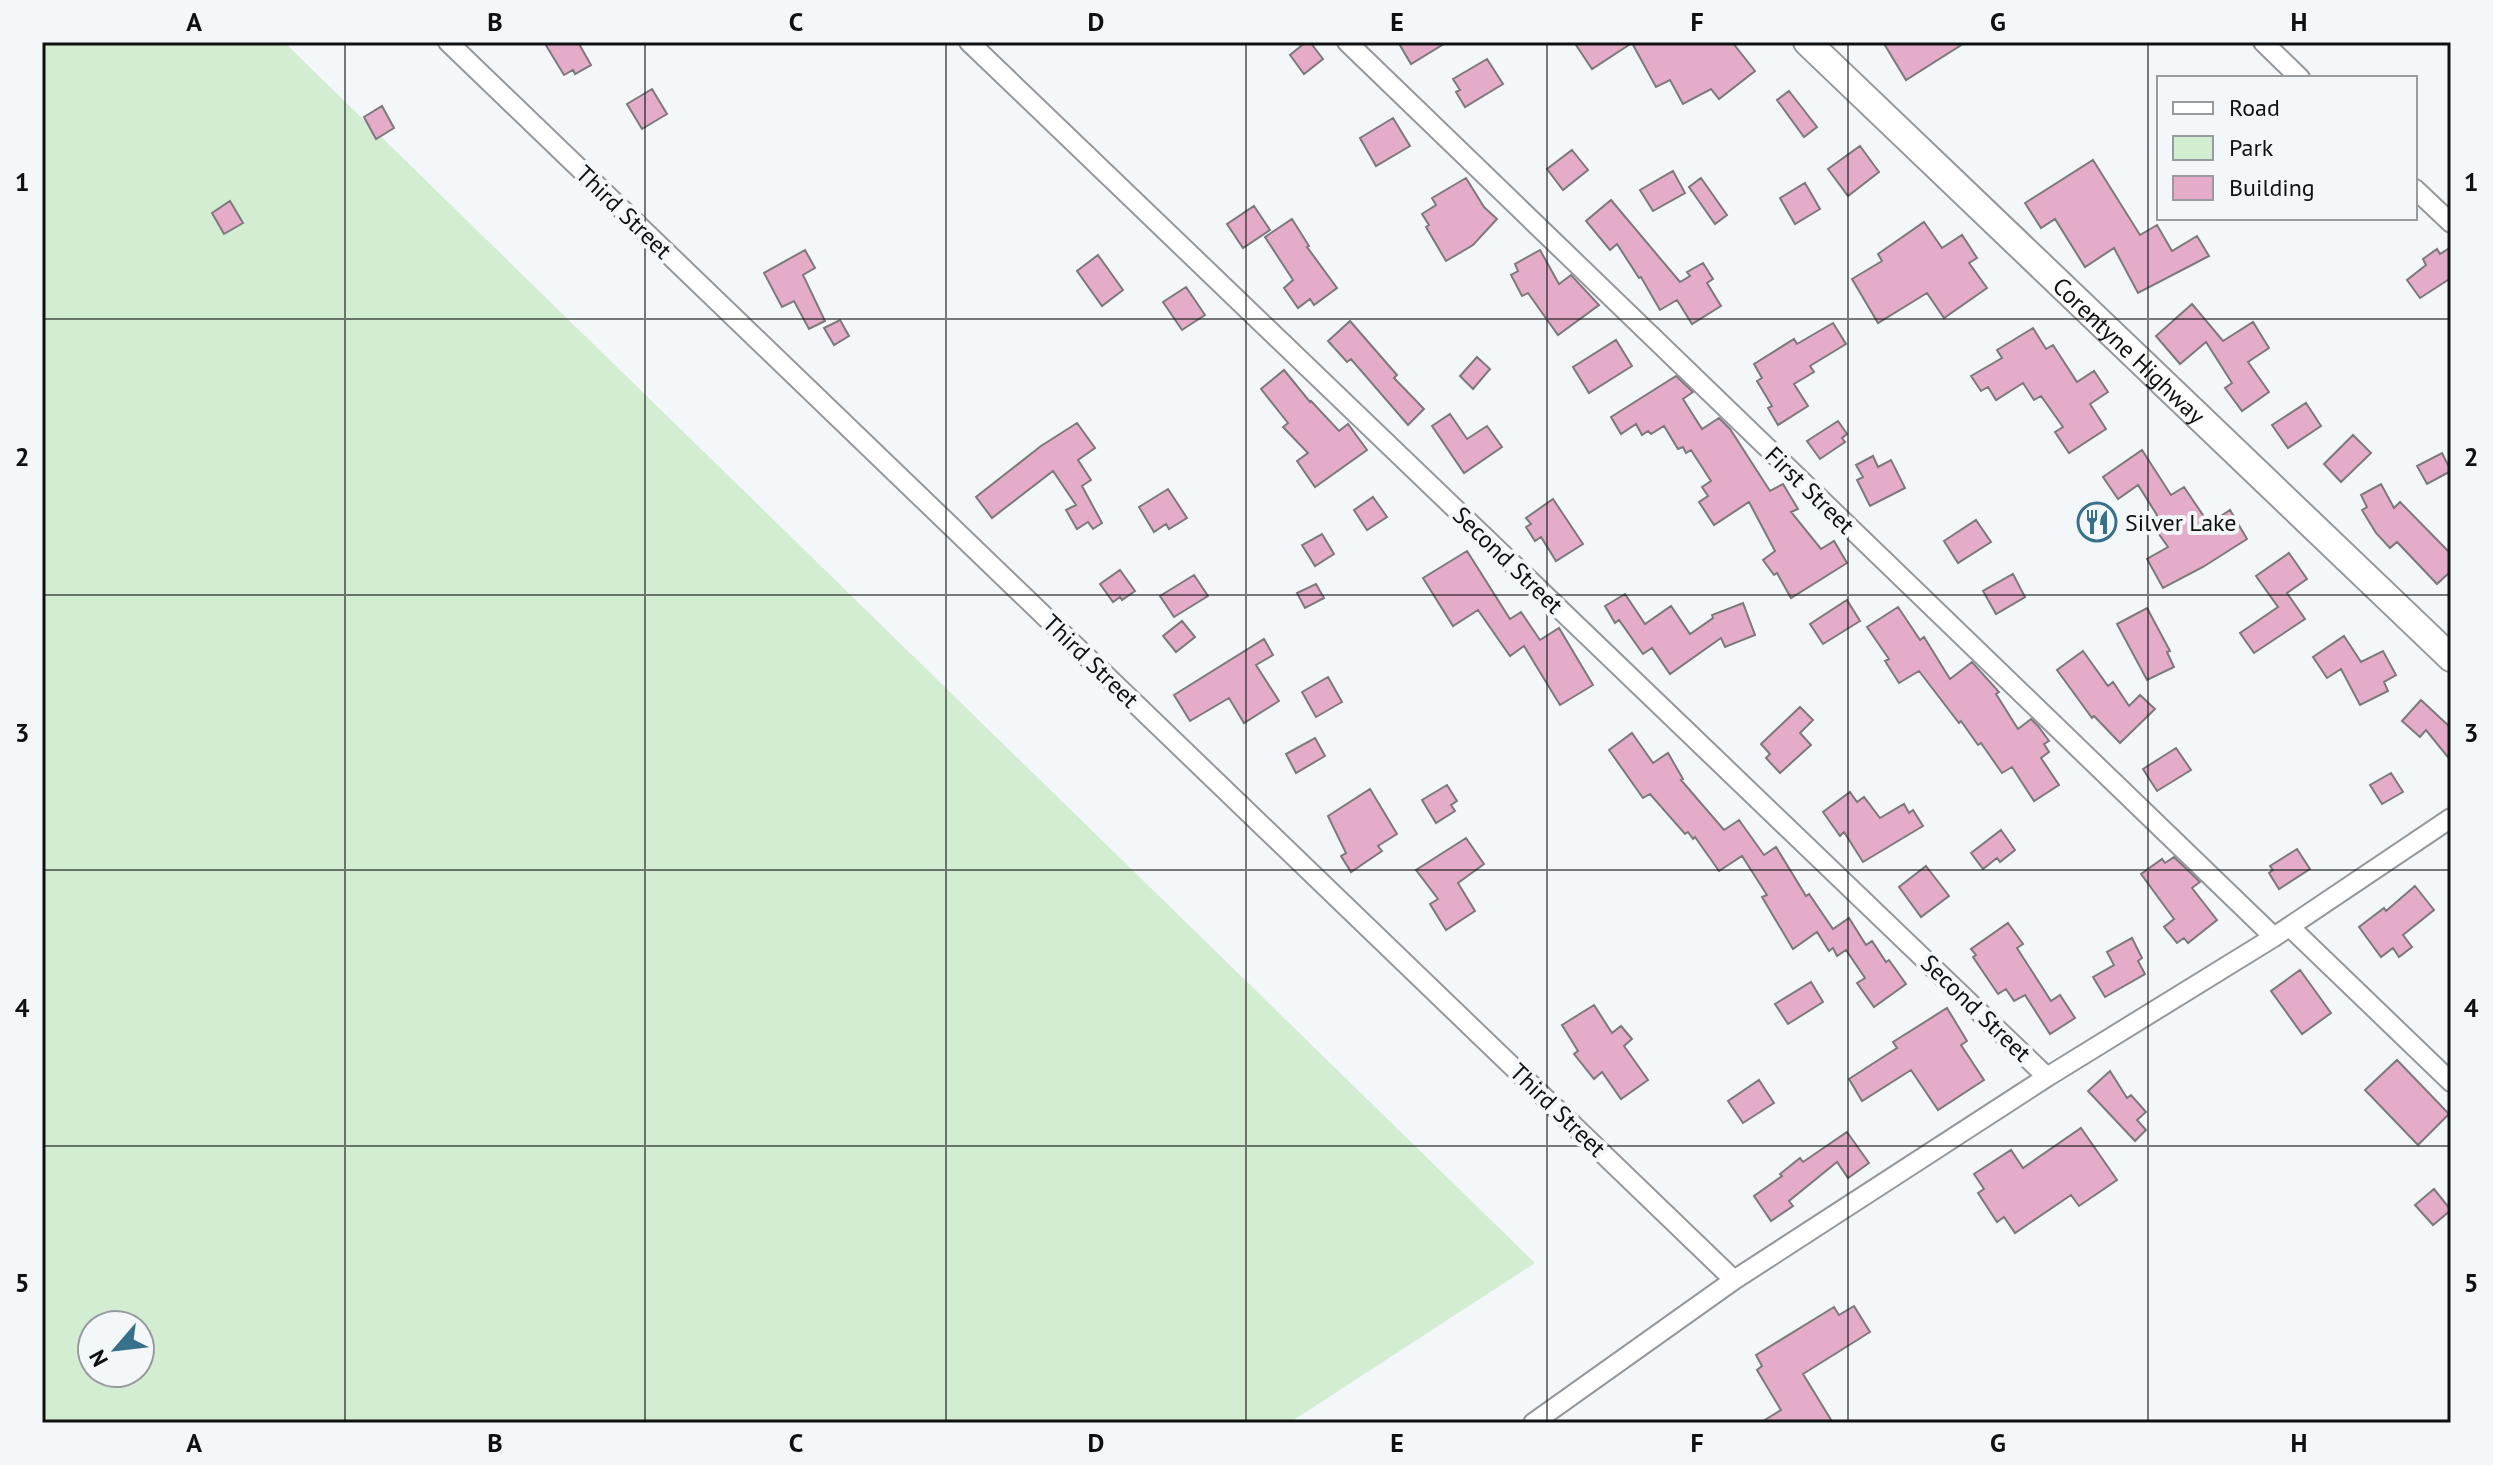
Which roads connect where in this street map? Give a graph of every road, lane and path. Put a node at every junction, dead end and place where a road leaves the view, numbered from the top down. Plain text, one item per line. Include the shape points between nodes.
1 (448, 42) edge
2 (969, 42) edge
3 (1347, 42) edge
4 (1807, 42) edge
5 (2263, 42) edge
6 (2298, 76) edge
7 (2417, 191) edge
8 (2451, 223) edge
9 (2451, 658) edge
10 (2451, 818) edge
11 (2290, 927) junction
12 (2274, 937) junction
13 (2047, 1077) junction
14 (2451, 1082) edge
15 (1734, 1280) junction
16 (1533, 1423) edge

1 - 15 street, Third Street
2 - 13 street, Second Street
3 - 12 street, First Street
4 - 9 main road, Corentyne Highway
5 - 6 street
7 - 8 street
10 - 11 street
11 - 12 street
11 - 14 street
12 - 13 street
13 - 15 street
15 - 16 street

